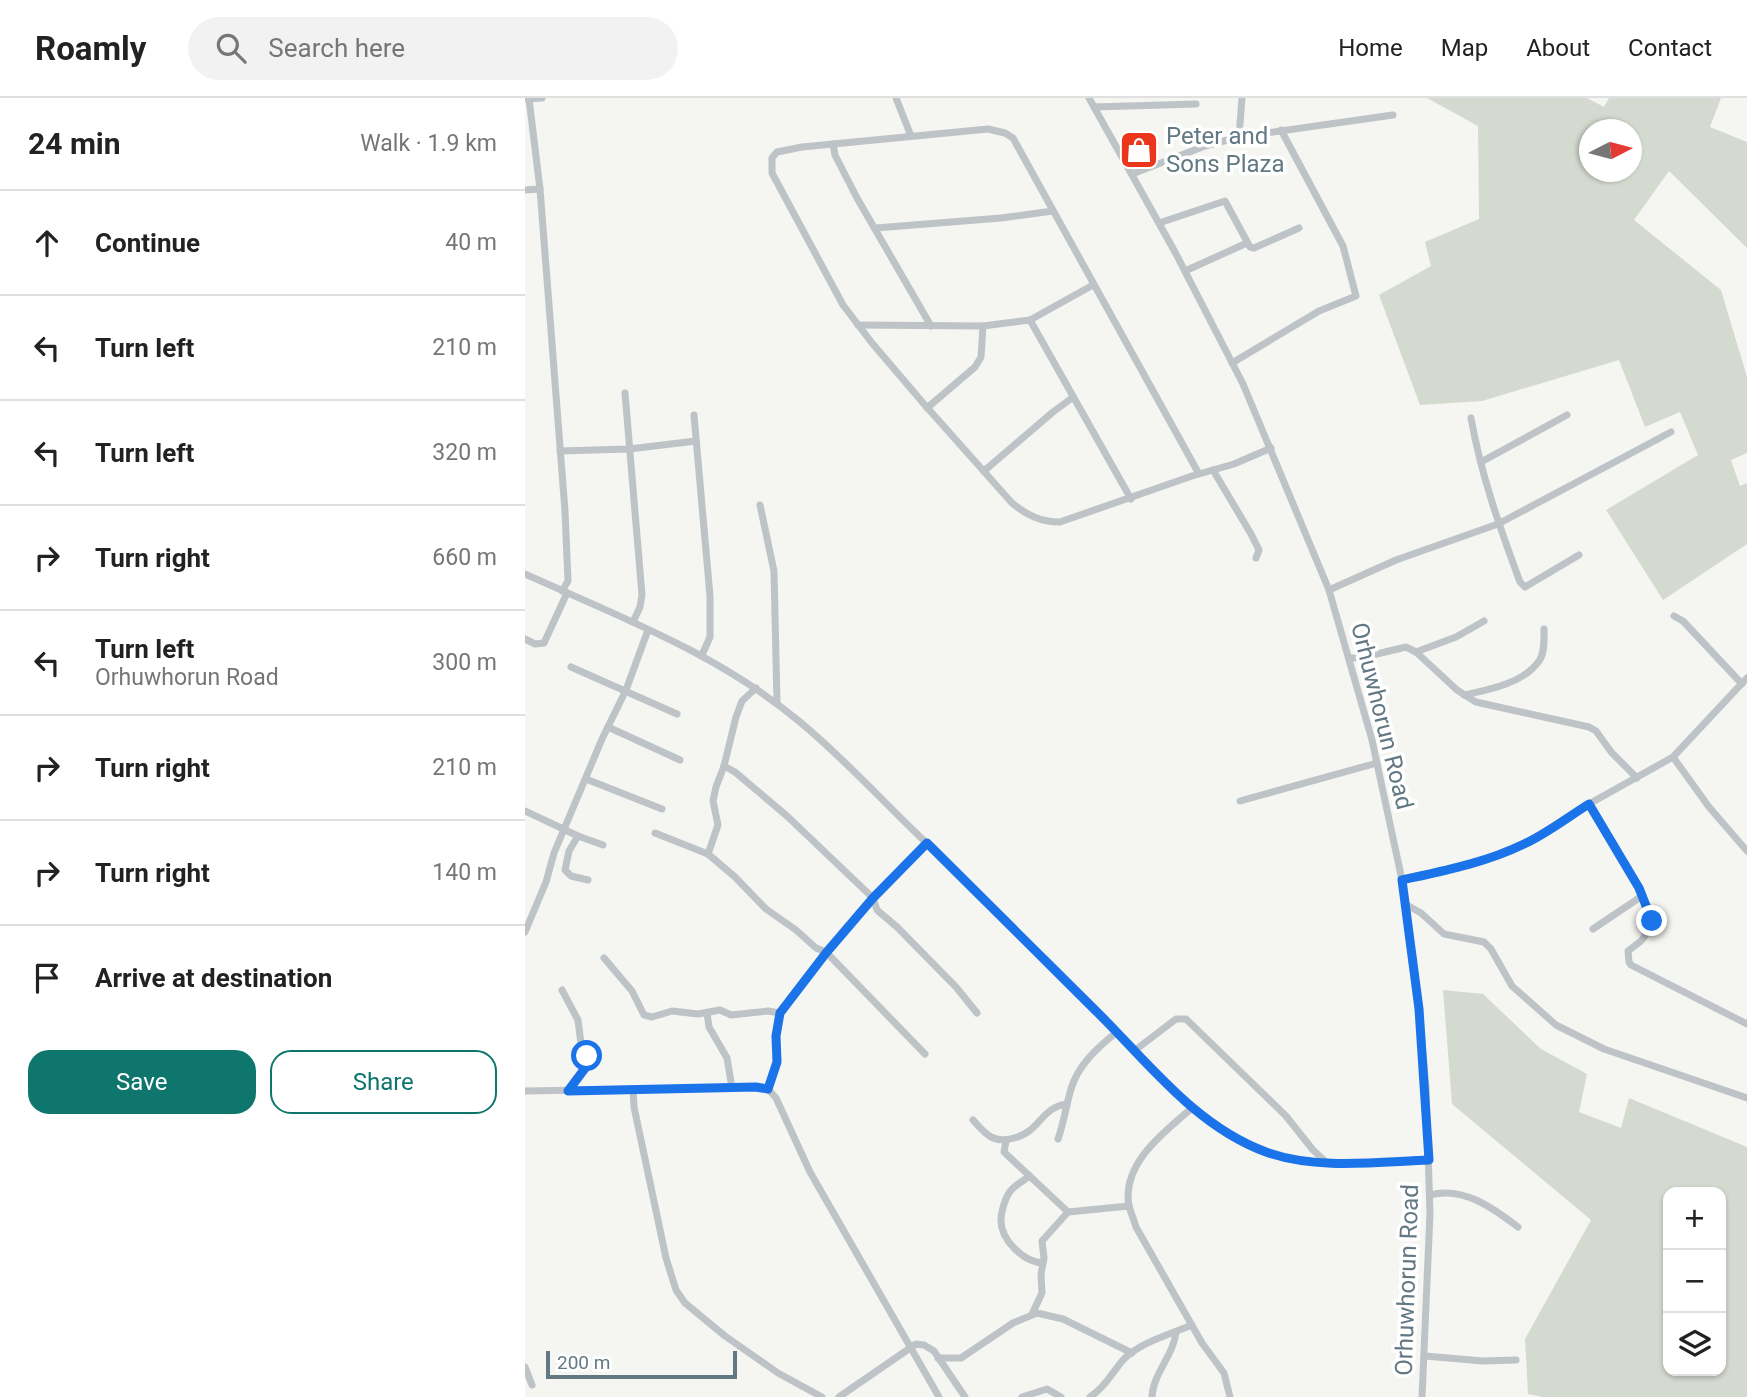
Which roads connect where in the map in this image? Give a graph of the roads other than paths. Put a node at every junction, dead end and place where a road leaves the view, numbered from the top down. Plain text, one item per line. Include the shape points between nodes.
1 (542, 98) edge
2 (896, 98) edge
3 (1089, 98) edge
4 (1242, 98) edge
5 (527, 99) edge
6 (1196, 104) dead end
7 (1094, 107) junction
8 (1393, 115) dead end
9 (1281, 130) junction
10 (911, 136) junction
11 (1239, 137) junction
12 (833, 144) junction
13 (1132, 174) junction
14 (540, 188) junction
15 (525, 190) edge
16 (1053, 211) junction
17 (1159, 223) junction
18 (1299, 228) dead end
19 (876, 229) junction
20 (1247, 243) junction
21 (1185, 271) junction
22 (1093, 285) junction
23 (1030, 320) junction
24 (858, 325) junction
25 (879, 326) junction
26 (931, 326) junction
27 (983, 327) junction
28 (868, 338) junction
29 (1232, 363) junction
30 (625, 393) dead end
31 (1072, 398) junction
32 (927, 408) junction
33 (694, 415) dead end
34 (1567, 415) dead end
35 (1471, 418) dead end
36 (1671, 432) dead end
37 (695, 441) junction
38 (1271, 448) junction
39 (629, 449) junction
40 (560, 451) junction
41 (1481, 462) junction
42 (1213, 470) junction
43 (984, 471) junction
44 (1199, 474) junction
45 (1131, 499) junction
46 (760, 505) dead end
47 (1498, 524) junction
48 (1579, 555) dead end
49 (1256, 558) dead end
50 (525, 574) edge
51 (1329, 590) junction
52 (565, 592) junction
53 (1674, 616) dead end
54 (1483, 621) dead end
55 (633, 622) junction
56 (648, 629) junction
57 (1544, 629) dead end
58 (525, 639) edge
59 (1416, 652) junction
60 (702, 655) junction
61 (1349, 658) junction
62 (571, 667) dead end
63 (1745, 681) edge
64 (756, 688) junction
65 (625, 690) junction
66 (1464, 695) junction
67 (777, 703) junction
68 (677, 714) dead end
69 (608, 727) junction
70 (1673, 757) junction
71 (680, 760) dead end
72 (1377, 763) junction
73 (724, 766) junction
74 (1637, 778) junction
75 (586, 779) junction
76 (1240, 801) dead end
77 (1589, 804) junction
78 (662, 809) dead end
79 (525, 811) edge
80 (564, 829) junction
81 (655, 834) dead end
82 (578, 836) junction
83 (927, 843) junction
84 (603, 845) dead end
85 (1747, 851) edge
86 (708, 854) junction
87 (588, 880) dead end
88 (1402, 880) junction
89 (1642, 896) junction
90 (873, 898) junction
91 (1405, 904) junction
92 (1593, 929) dead end
93 (525, 932) edge
94 (826, 953) junction
95 (604, 958) dead end
96 (562, 990) dead end
97 (707, 1013) junction
98 (780, 1013) junction
99 (977, 1013) dead end
100 (1747, 1024) edge
101 (1117, 1032) junction
102 (1134, 1051) junction
103 (925, 1054) dead end
104 (732, 1088) junction
105 (768, 1089) junction
106 (632, 1090) junction
107 (525, 1091) edge
108 (568, 1091) junction
109 (1747, 1098) edge
110 (1067, 1104) junction
111 (1192, 1108) junction
112 (973, 1120) dead end
113 (1058, 1139) dead end
114 (1006, 1141) junction
115 (1429, 1160) junction
116 (1327, 1162) junction
117 (1030, 1176) junction
118 (1430, 1195) junction
119 (1129, 1206) junction
120 (1068, 1212) junction
121 (1518, 1227) dead end
122 (1043, 1263) junction
123 (1031, 1315) junction
124 (1192, 1325) junction
125 (1176, 1332) junction
126 (910, 1347) junction
127 (1132, 1353) junction
128 (1425, 1356) junction
129 (938, 1358) junction
130 (1516, 1360) dead end
131 (525, 1367) edge
132 (532, 1385) dead end
133 (1092, 1396) edge
134 (822, 1397) edge
135 (839, 1397) edge
136 (939, 1397) edge
137 (965, 1397) edge
138 (1022, 1397) edge
139 (1061, 1397) edge
140 (1152, 1397) edge
141 (1230, 1397) edge
142 (1422, 1397) edge

1 - 5 street
2 - 10 street
3 - 7 street, Orhuwhorun Road
4 - 11 street
5 - 14 street
6 - 7 street
7 - 13 street, Orhuwhorun Road
8 - 9 street
9 - 11 street
9 - 29 street via 1343,246 1356,296 1319,311
10 - 12 street
10 - 16 street via 988,130 1006,133
11 - 13 street
12 - 19 street
12 - 24 street via 777,152 772,173
13 - 17 street, Orhuwhorun Road
14 - 15 street
14 - 40 street
16 - 19 street
16 - 22 street
17 - 20 street via 1225,201
17 - 21 street, Orhuwhorun Road
18 - 20 street via 1254,248
19 - 26 street
20 - 21 street
21 - 29 street, Orhuwhorun Road
22 - 23 street
22 - 44 street
23 - 27 street
23 - 31 street
24 - 25 street
24 - 28 street
25 - 26 street
25 - 28 street
26 - 27 street
27 - 32 street via 981,357 975,367
28 - 32 street
29 - 38 street, Orhuwhorun Road
30 - 39 street
31 - 43 street
31 - 45 street
32 - 43 street
33 - 37 street
34 - 41 street
35 - 41 street
36 - 47 street
37 - 39 street
37 - 60 street via 710,596 710,637
38 - 42 street
38 - 51 street, Orhuwhorun Road
39 - 40 street
39 - 55 street via 642,595
40 - 52 street
41 - 47 street
42 - 44 street
42 - 49 street via 1251,534 1258,550
43 - 45 street via 1012,503 1047,522 1072,519
44 - 45 street
46 - 67 street via 774,571
47 - 48 street via 1525,587
47 - 51 street via 1396,560
50 - 52 street
51 - 61 street, Orhuwhorun Road
52 - 55 street
52 - 58 street via 544,643
53 - 63 street
54 - 59 street via 1457,637
55 - 56 street
56 - 60 street
56 - 65 street
57 - 66 street via 1542,655 1532,669 1509,683
59 - 61 street via 1401,647
59 - 66 street
60 - 64 street
61 - 72 street, Orhuwhorun Road
62 - 65 street
63 - 70 street
64 - 67 street
64 - 73 street via 742,701
65 - 68 street
65 - 69 street
66 - 74 street via 1502,709 1590,727
67 - 83 street via 824,742
69 - 71 street
69 - 75 street
70 - 74 street
70 - 85 street
72 - 76 street
72 - 88 street, Orhuwhorun Road
73 - 86 street via 713,801 718,825
73 - 90 street via 787,816
74 - 77 street
75 - 78 street
75 - 80 street
77 - 88 street via 1504,853
77 - 89 street
79 - 80 street
80 - 82 street
80 - 93 street
81 - 86 street
82 - 84 street
82 - 87 street via 565,870
83 - 90 street
83 - 101 street
86 - 94 street via 766,909
88 - 91 street, Orhuwhorun Road
89 - 92 street
89 - 100 street via 1652,921 1629,951 1631,965
90 - 94 street
90 - 99 street via 877,910
91 - 109 street via 1444,934 1485,942 1512,986 1556,1025 1604,1049
91 - 115 street, Orhuwhorun Road via 1419,1009
94 - 98 street
94 - 103 street
95 - 97 street via 645,1014
96 - 108 street via 578,1020 581,1044 590,1060
97 - 98 street
97 - 104 street via 709,1027 727,1058
98 - 105 street via 777,1062
101 - 102 street
101 - 110 street via 1079,1071
102 - 111 street
102 - 116 street via 1176,1019 1186,1019
104 - 105 street
104 - 106 street
105 - 126 street
106 - 108 street
106 - 134 street via 676,1290 725,1336
107 - 108 street
110 - 113 street
110 - 114 street via 1052,1107 1024,1136
111 - 116 street via 1221,1130 1268,1153
111 - 119 street via 1137,1164 1131,1175
112 - 114 street via 991,1139
114 - 117 street via 1004,1152
115 - 116 street
115 - 118 street, Orhuwhorun Road
117 - 120 street
117 - 122 street via 1008,1195 1000,1218 1007,1238 1022,1256
118 - 121 street via 1443,1191 1470,1198
118 - 128 street, Orhuwhorun Road
119 - 120 street
119 - 124 street via 1136,1227
120 - 122 street via 1042,1241
122 - 123 street via 1042,1293
123 - 127 street via 1063,1319
123 - 129 street via 961,1357
124 - 125 street
124 - 141 street via 1224,1373
125 - 127 street
125 - 140 street
126 - 129 street via 924,1345
126 - 135 street
126 - 136 street
127 - 133 street
128 - 130 street
128 - 142 street, Orhuwhorun Road
129 - 137 street
131 - 132 street
138 - 139 street via 1047,1389

